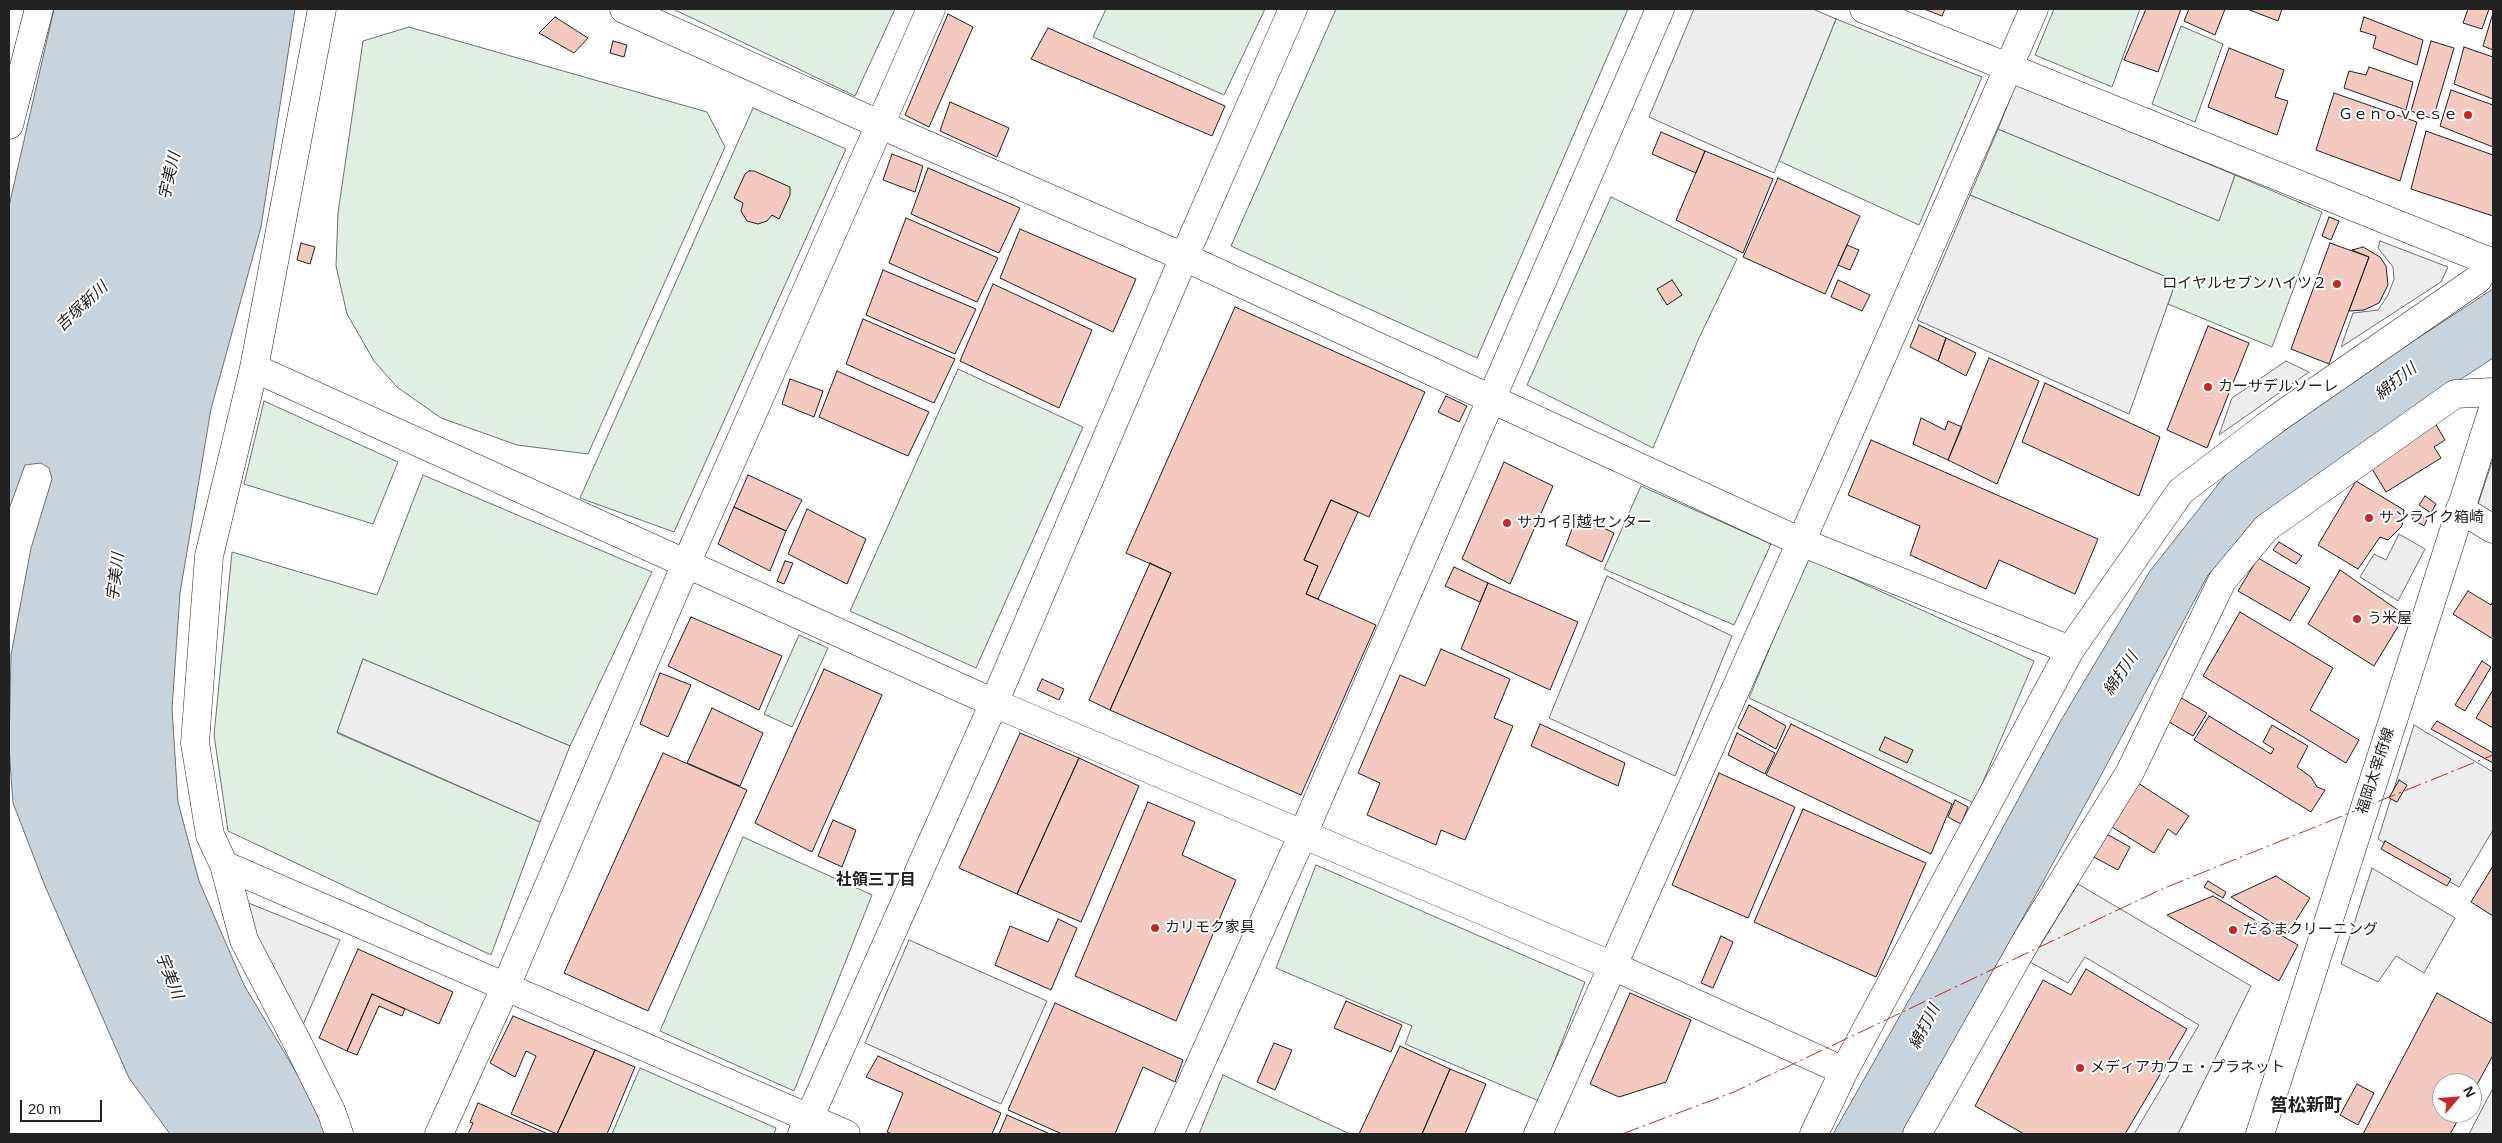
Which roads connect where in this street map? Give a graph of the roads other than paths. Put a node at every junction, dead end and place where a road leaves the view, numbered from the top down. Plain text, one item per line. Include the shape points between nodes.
1 (39, 9) edge
2 (322, 9) edge
3 (624, 9) edge
4 (931, 9) edge
5 (1293, 9) edge
6 (1660, 9) edge
7 (1864, 9) edge
8 (2034, 9) edge
9 (2008, 66) junction
10 (9, 125) edge
11 (881, 125) junction
12 (1184, 257) junction
13 (2491, 262) edge
14 (254, 368) junction
15 (2493, 392) edge
16 (1491, 400) junction
17 (2493, 409) edge
18 (2460, 509) junction
19 (2493, 529) edge
20 (1801, 542) junction
21 (686, 564) junction
22 (2070, 650) junction
23 (994, 703) junction
24 (1303, 834) junction
25 (224, 865) junction
26 (1613, 966) junction
27 (506, 986) junction
28 (1844, 1070) junction
29 (806, 1126) edge
30 (339, 1134) edge
31 (438, 1134) edge
32 (846, 1134) edge
33 (1169, 1134) edge
34 (1538, 1134) edge
35 (1814, 1134) edge
36 (1917, 1134) edge
37 (2260, 1134) edge

1 - 10 street
2 - 14 street
3 - 11 street
4 - 11 street
5 - 12 street
6 - 16 street
7 - 9 street
8 - 9 street
9 - 13 street
9 - 20 street
11 - 12 street
11 - 21 street
12 - 16 street
12 - 23 street
13 - 22 street via 2478,279 2276,418 2181,490
14 - 21 street
14 - 25 street via 209,556 195,743 210,835
15 - 36 street via 2455,394 2266,528 2222,582 2130,772 2029,936
16 - 20 street
16 - 24 street
17 - 18 street, 福岡太宰府線
18 - 19 street
18 - 37 street, 福岡太宰府線
20 - 22 street
20 - 26 street
21 - 23 street
21 - 27 street
22 - 28 street
23 - 24 street
23 - 29 street
24 - 26 street
24 - 33 street
25 - 27 street
25 - 30 street via 244,940 298,1042
26 - 28 street
26 - 34 street
27 - 29 street
27 - 31 street
28 - 35 street
29 - 32 street

